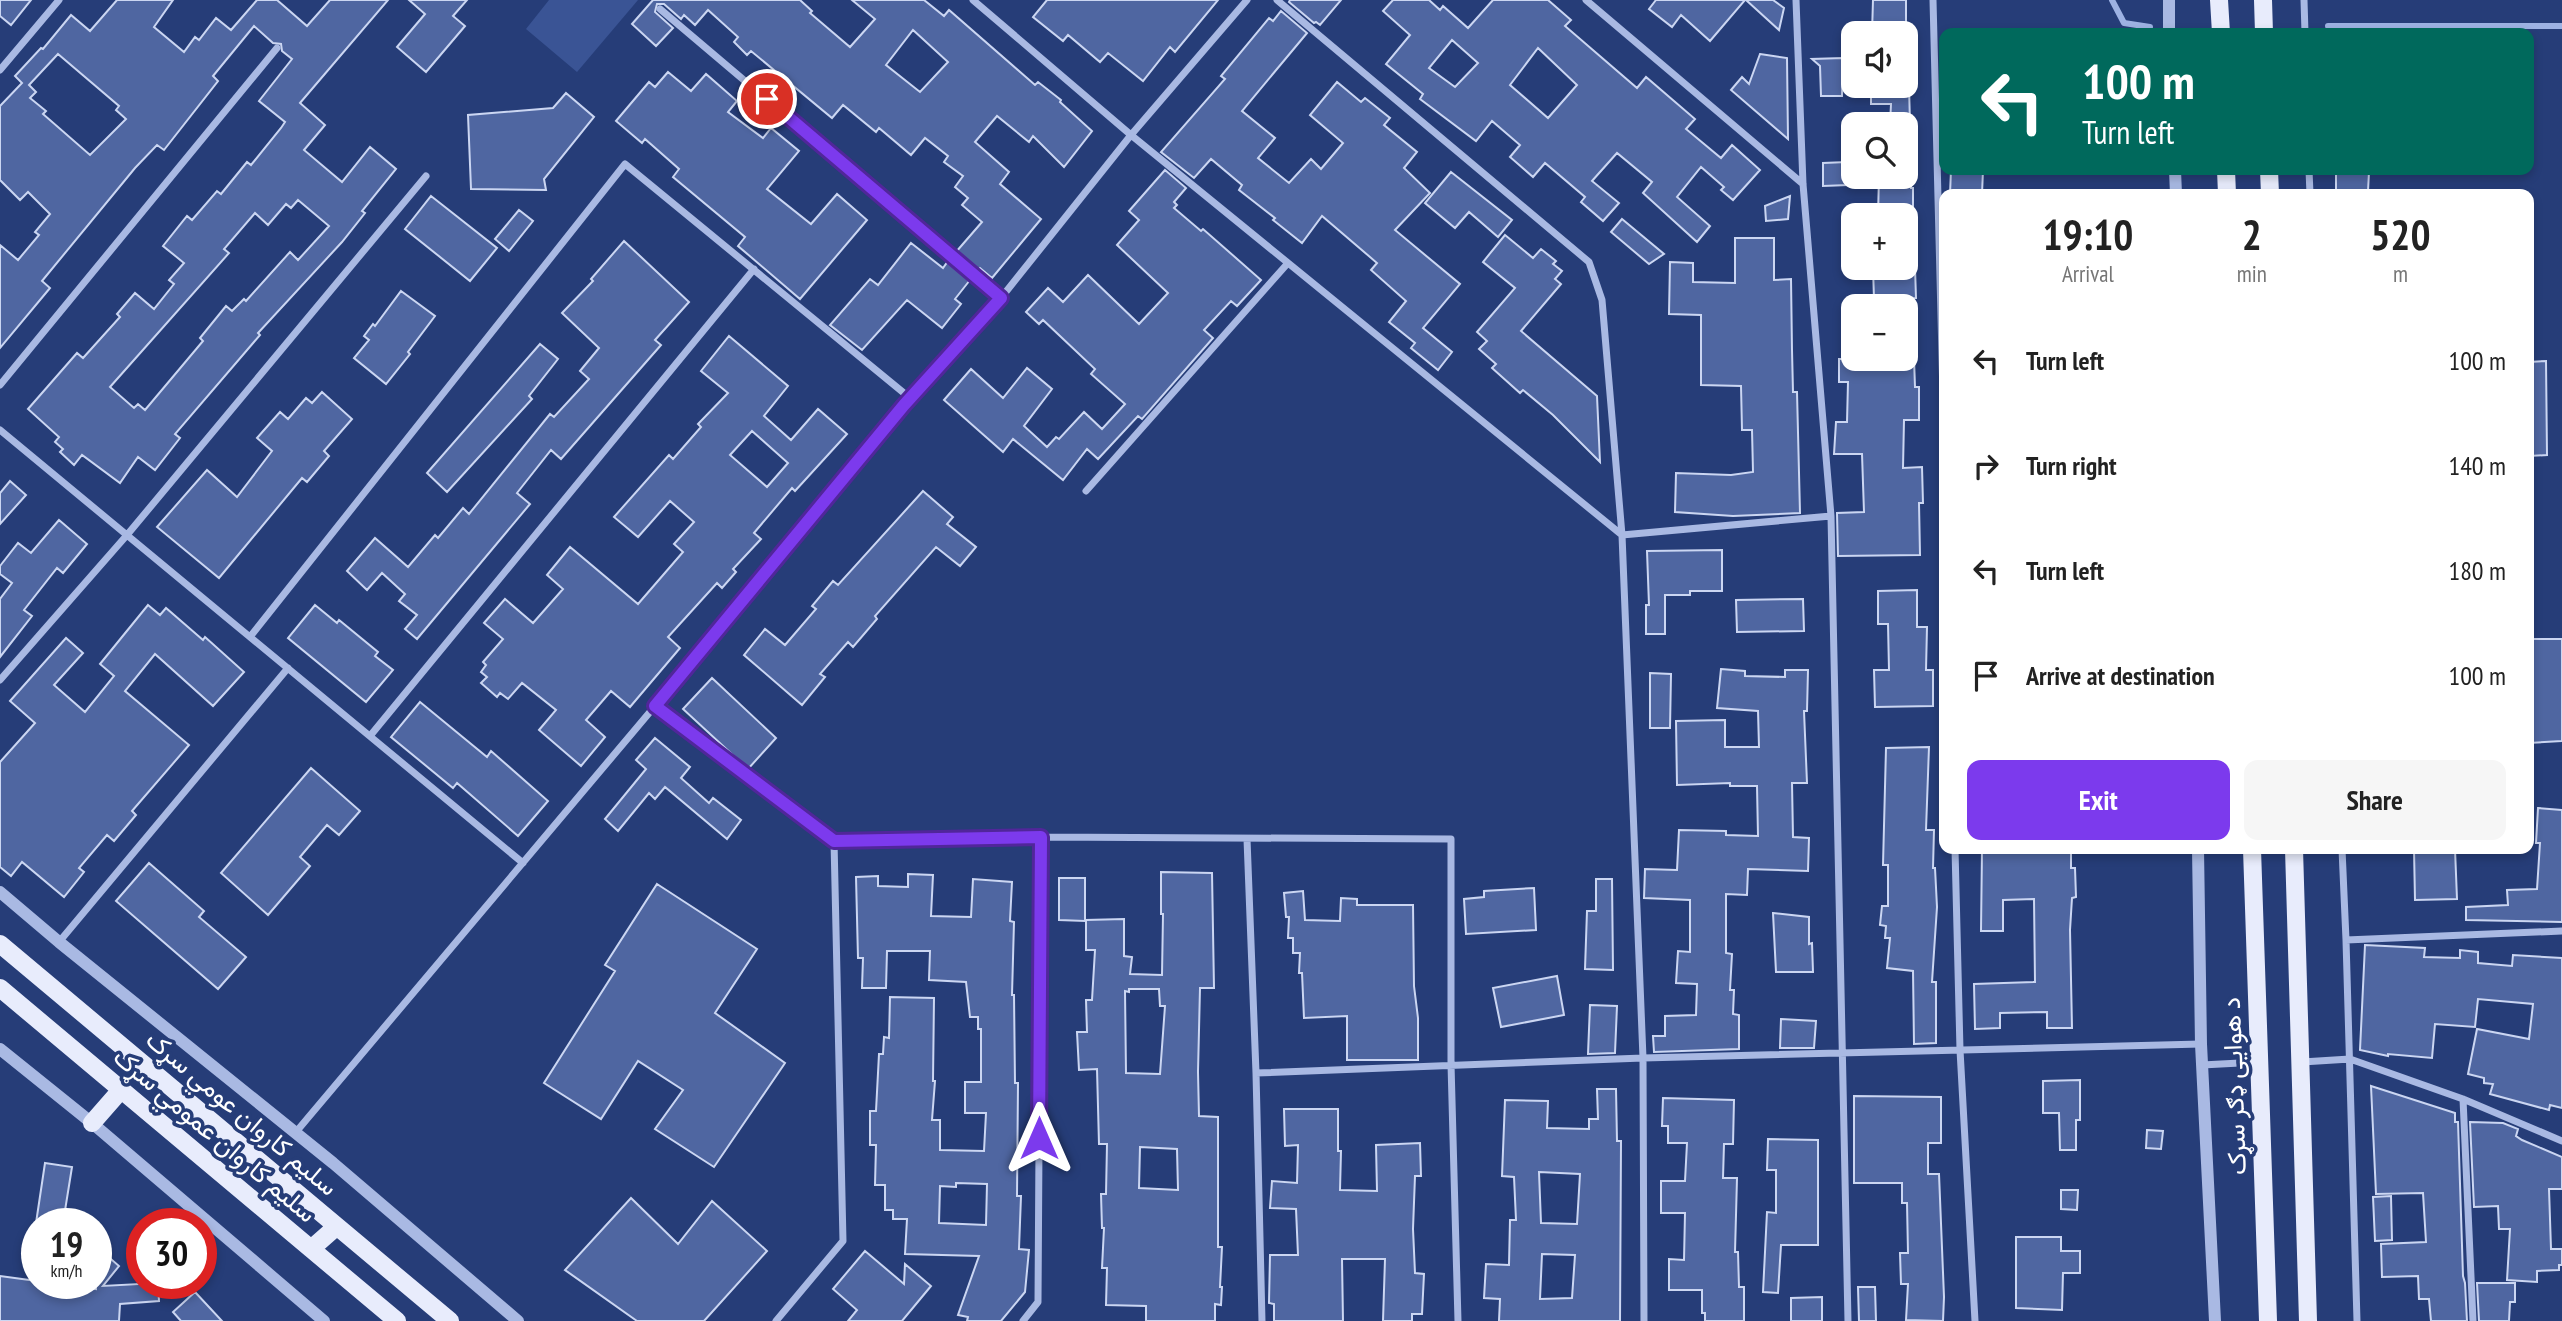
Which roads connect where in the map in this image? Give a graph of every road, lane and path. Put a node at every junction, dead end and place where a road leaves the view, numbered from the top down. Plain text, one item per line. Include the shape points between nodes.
1 (59, 0) edge
2 (973, 0) edge
3 (1247, 0) edge
4 (1278, 0) edge
5 (1586, 0) edge
6 (1796, 0) edge
7 (1933, 0) edge
8 (2169, 0) edge
9 (2219, 0) edge
10 (2263, 0) edge
11 (2304, 0) edge
12 (660, 9) dead end
13 (2169, 28) edge
14 (2221, 28) edge
15 (2264, 28) edge
16 (2305, 28) edge
17 (277, 48) dead end
18 (0, 70) edge
19 (1131, 135) junction
20 (426, 176) dead end
21 (1803, 184) junction
22 (1939, 238) edge
23 (1288, 263) junction
24 (754, 269) junction
25 (1001, 298) junction
26 (0, 385) edge
27 (910, 398) junction
28 (0, 430) edge
29 (1086, 491) dead end
30 (1831, 516) junction
31 (127, 535) junction
32 (1622, 535) junction
33 (250, 637) junction
34 (288, 668) junction
35 (0, 680) edge
36 (655, 706) junction
37 (370, 736) junction
38 (1041, 837) junction
39 (1247, 839) junction
40 (834, 841) junction
41 (1955, 854) edge
42 (2198, 854) edge
43 (2252, 854) edge
44 (2294, 854) edge
45 (2342, 854) edge
46 (523, 863) junction
47 (0, 892) edge
48 (2562, 930) edge
49 (2346, 940) junction
50 (59, 943) junction
51 (0, 944) edge
52 (0, 988) edge
53 (2201, 1044) junction
54 (0, 1049) edge
55 (1959, 1050) junction
56 (1842, 1054) junction
57 (1643, 1058) junction
58 (2350, 1059) junction
59 (2260, 1062) junction
60 (2302, 1062) junction
61 (1451, 1064) junction
62 (2202, 1065) junction
63 (1256, 1073) junction
64 (120, 1091) junction
65 (2463, 1099) junction
66 (92, 1123) junction
67 (296, 1132) junction
68 (2562, 1141) edge
69 (336, 1227) junction
70 (311, 1249) junction
71 (324, 1321) edge
72 (397, 1321) edge
73 (450, 1321) edge
74 (518, 1321) edge
75 (776, 1321) edge
76 (1023, 1321) edge
77 (1262, 1321) edge
78 (1458, 1321) edge
79 (1644, 1321) edge
80 (1848, 1321) edge
81 (1975, 1321) edge
82 (2215, 1321) edge
83 (2268, 1321) edge
84 (2308, 1321) edge
85 (2357, 1321) edge
86 (2473, 1321) edge

1 - 18 street
2 - 19 street
3 - 19 street
4 - 32 street via 1590,262 1602,300
5 - 21 street
6 - 21 street
7 - 22 street
8 - 13 street
9 - 14 main road
10 - 15 main road
11 - 16 street
12 - 25 street
17 - 26 street
19 - 23 street
19 - 25 street
20 - 31 street
21 - 30 street
23 - 29 street
23 - 32 street
24 - 27 street
24 - 33 street via 625,164
24 - 37 street
25 - 27 street
27 - 36 street
28 - 31 street
30 - 32 street
30 - 56 street
31 - 33 street
31 - 35 street
32 - 57 street
33 - 34 street
34 - 37 street
34 - 50 street
36 - 40 street
36 - 46 street
37 - 46 street
38 - 39 street
38 - 40 street
38 - 76 street via 1038,1302
39 - 61 street via 1451,839
39 - 63 street
40 - 75 street via 843,1241
41 - 55 street
42 - 53 street
43 - 59 main road, د هوایی ډګر سړک
44 - 60 main road
45 - 49 street
46 - 67 street
47 - 50 street
48 - 49 street
49 - 58 street
50 - 67 street
51 - 69 main road, سلیم کاروان عومي سړک
52 - 64 main road, سلیم کاروان عمومي سړک
53 - 55 street
53 - 62 street
54 - 66 street
55 - 56 street
55 - 81 street
56 - 57 street
56 - 80 street
57 - 61 street
57 - 79 street
58 - 60 street
58 - 65 street
58 - 85 street
59 - 62 street
59 - 83 main road, د هوایی ډګر سړک
60 - 84 main road
61 - 63 street
61 - 78 street
62 - 82 street
63 - 77 street
64 - 66 main road
64 - 70 main road, سلیم کاروان عمومي سړک
65 - 68 street
65 - 86 street
66 - 71 street
67 - 74 street
69 - 70 main road
69 - 73 main road, سلیم کاروان عومي سړک
70 - 72 main road, سلیم کاروان عمومي سړک

